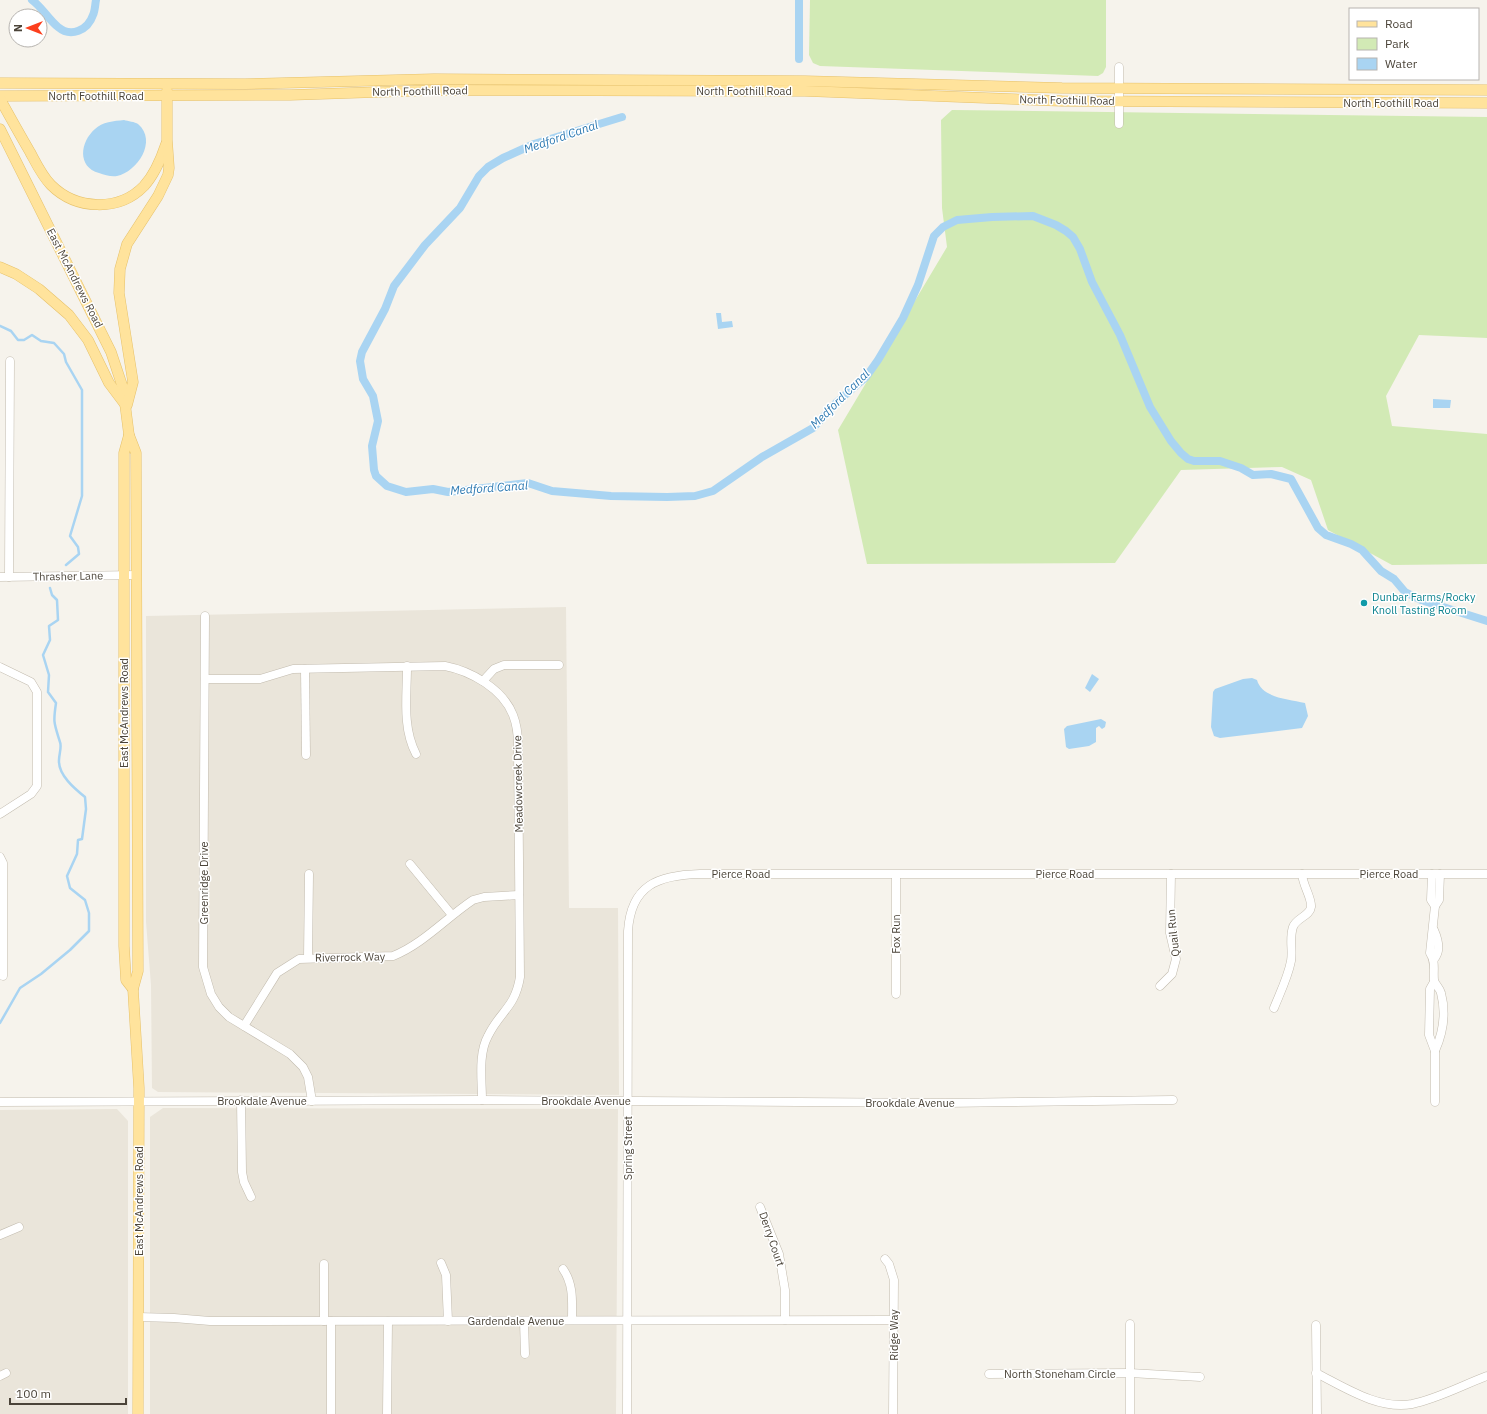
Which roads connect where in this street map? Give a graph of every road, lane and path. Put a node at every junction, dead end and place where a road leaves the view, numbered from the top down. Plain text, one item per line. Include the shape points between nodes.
1 (1119, 67) dead end
2 (0, 83) edge
3 (167, 84) junction
4 (1119, 89) junction
5 (1487, 90) edge
6 (0, 96) edge
7 (167, 96) junction
8 (0, 99) edge
9 (1119, 102) junction
10 (1487, 103) edge
11 (1119, 124) dead end
12 (0, 128) edge
13 (167, 140) junction
14 (0, 267) edge
15 (10, 362) dead end
16 (127, 407) junction
17 (129, 435) junction
18 (0, 457) edge
19 (9, 458) junction
20 (123, 575) junction
21 (137, 575) junction
22 (0, 577) edge
23 (9, 577) junction
24 (205, 616) dead end
25 (559, 665) dead end
26 (407, 666) junction
27 (0, 667) edge
28 (305, 669) junction
29 (205, 679) junction
30 (483, 681) junction
31 (306, 754) dead end
32 (416, 754) dead end
33 (0, 814) edge
34 (0, 857) edge
35 (410, 864) dead end
36 (308, 874) dead end
37 (896, 874) junction
38 (1171, 874) junction
39 (1302, 874) junction
40 (1436, 874) junction
41 (1487, 874) edge
42 (646, 888) joint
43 (519, 895) junction
44 (452, 915) junction
45 (308, 958) junction
46 (2, 976) dead end
47 (1434, 982) junction
48 (1160, 986) dead end
49 (133, 989) junction
50 (896, 994) dead end
51 (1274, 1008) dead end
52 (244, 1026) junction
53 (1435, 1051) junction
54 (241, 1100) junction
55 (482, 1100) junction
56 (1173, 1100) dead end
57 (139, 1101) junction
58 (312, 1101) junction
59 (628, 1101) junction
60 (0, 1102) edge
61 (1435, 1102) dead end
62 (251, 1197) dead end
63 (760, 1207) dead end
64 (19, 1227) dead end
65 (0, 1235) edge
66 (885, 1259) dead end
67 (441, 1263) dead end
68 (324, 1264) dead end
69 (563, 1269) dead end
70 (139, 1318) junction
71 (524, 1320) junction
72 (572, 1320) junction
73 (627, 1320) junction
74 (785, 1320) junction
75 (894, 1320) junction
76 (328, 1321) junction
77 (388, 1321) junction
78 (448, 1321) junction
79 (1130, 1324) dead end
80 (1316, 1325) dead end
81 (525, 1354) dead end
82 (1130, 1373) junction
83 (1316, 1373) junction
84 (989, 1374) dead end
85 (1487, 1376) edge
86 (1200, 1377) dead end
87 (138, 1414) edge
88 (331, 1414) edge
89 (387, 1414) edge
90 (627, 1414) edge
91 (893, 1414) edge
92 (1130, 1414) edge
93 (1317, 1414) edge

1 - 4 street
2 - 3 main road, North Foothill Road
3 - 4 main road, North Foothill Road via 291,84 434,79 805,80
3 - 7 main road
4 - 5 main road, North Foothill Road
4 - 9 street
6 - 7 main road, North Foothill Road
7 - 9 main road, North Foothill Road via 438,90 804,91
7 - 13 main road
8 - 13 main road via 50,184 71,199 93,205 114,203 140,190 155,172
9 - 10 main road, North Foothill Road
9 - 11 street
12 - 16 main road, East McAndrews Road via 104,336 118,370
13 - 16 main road via 168,176 127,244 120,270 119,293 133,382
14 - 16 main road via 39,289 69,315 88,340 109,383
15 - 19 street
16 - 17 main road, East McAndrews Road
17 - 20 main road, East McAndrews Road via 124,454
17 - 21 main road, East McAndrews Road via 136,453
18 - 19 street
19 - 23 street
20 - 21 street, Thrasher Lane
20 - 23 street, Thrasher Lane
20 - 49 main road, East McAndrews Road via 124,946 126,980
21 - 49 main road, East McAndrews Road via 138,971
22 - 23 street, Thrasher Lane
24 - 29 street, Greenridge Drive
25 - 30 street via 504,665 494,669
26 - 28 street, Meadowcreek Drive
26 - 30 street, Meadowcreek Drive via 445,666
26 - 32 street via 407,726
27 - 33 street via 31,682 37,692 37,786 32,794
28 - 29 street, Meadowcreek Drive via 286,670 260,679
28 - 31 street
29 - 52 street, Greenridge Drive via 203,967 210,994 219,1007
30 - 43 street, Meadowcreek Drive via 506,702 517,727
34 - 46 street via 3,863
35 - 44 street
36 - 45 street
37 - 38 street, Pierce Road
37 - 42 street, Pierce Road via 690,874 666,877
37 - 50 street, Fox Run
38 - 39 street, Pierce Road
38 - 48 street, Quail Run via 1170,933 1176,959 1172,974
39 - 40 street, Pierce Road
39 - 51 street via 1311,905 1310,910 1293,926 1288,974
40 - 41 street, Pierce Road
40 - 47 street via 1439,900 1434,906 1434,930 1438,938 1438,954 1434,959
42 - 59 street, Spring Street via 634,902 628,921
43 - 44 street, Riverrock Way via 473,900
43 - 55 street, Meadowcreek Drive via 520,982 515,998 493,1027 484,1045
44 - 45 street, Riverrock Way via 418,943 393,956
45 - 52 street, Riverrock Way via 288,964 277,973
47 - 53 street via 1430,990 1429,1035
47 - 53 street via 1441,993 1443,1022 1442,1036
49 - 57 main road, East McAndrews Road
52 - 58 street, Greenridge Drive via 296,1059 308,1077
53 - 61 street
54 - 57 street, Brookdale Avenue
54 - 58 street, Brookdale Avenue
54 - 62 street via 242,1172
55 - 58 street, Brookdale Avenue
55 - 59 street, Brookdale Avenue
56 - 59 street, Brookdale Avenue via 953,1103
57 - 60 street, Brookdale Avenue
57 - 70 main road, East McAndrews Road
59 - 73 street, Spring Street
63 - 74 street, Derry Court via 779,1254 785,1290
64 - 65 street
66 - 75 street, Ridge Way via 894,1280
67 - 78 street via 446,1275
68 - 76 street
69 - 72 street via 572,1287
70 - 76 street, Gardendale Avenue
70 - 87 main road, East McAndrews Road
71 - 72 street, Gardendale Avenue
71 - 78 street, Gardendale Avenue
71 - 81 street
72 - 73 street, Gardendale Avenue
73 - 74 street, Gardendale Avenue
73 - 90 street, Spring Street
74 - 75 street, Gardendale Avenue
75 - 91 street, Ridge Way
76 - 77 street, Gardendale Avenue
76 - 88 street
77 - 78 street, Gardendale Avenue
77 - 89 street
79 - 82 street
80 - 83 street
82 - 84 street, North Stoneham Circle
82 - 86 street, North Stoneham Circle
82 - 92 street
83 - 85 street via 1370,1399 1399,1405 1426,1400
83 - 93 street

